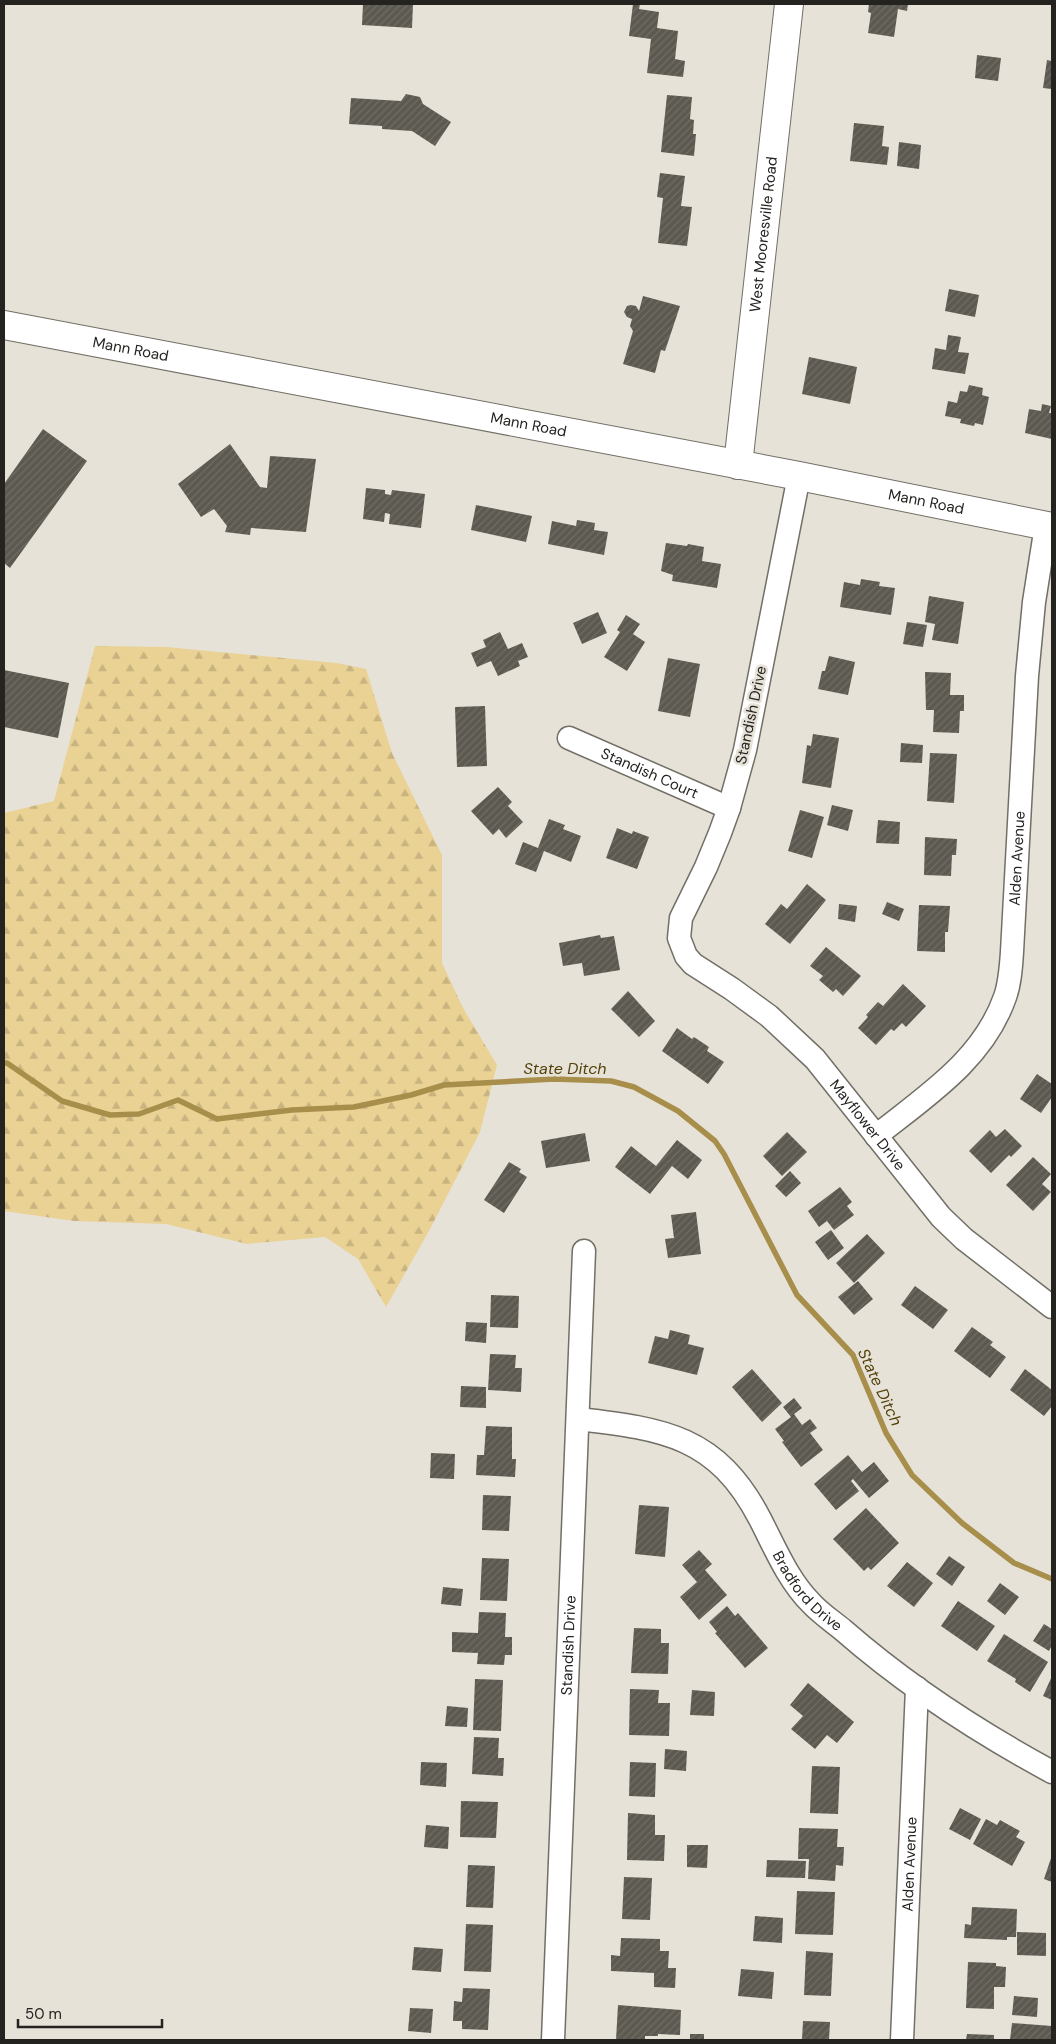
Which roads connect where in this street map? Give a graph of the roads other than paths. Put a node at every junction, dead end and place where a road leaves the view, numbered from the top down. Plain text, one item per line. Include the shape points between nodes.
1 (789, 4) edge
2 (4, 325) edge
3 (738, 465) junction
4 (799, 476) junction
5 (1049, 527) edge
6 (570, 738) dead end
7 (729, 808) junction
8 (681, 944) joint
9 (876, 1136) junction
10 (584, 1251) dead end
11 (1052, 1307) edge
12 (579, 1419) junction
13 (917, 1688) junction
14 (1052, 1772) edge
15 (553, 2040) edge
16 (902, 2040) edge

1 - 3 main road, West Mooresville Road
2 - 3 main road, Mann Road
3 - 4 main road, Mann Road
4 - 5 main road, Mann Road
4 - 7 street, Standish Drive via 745,750
5 - 9 street, Alden Avenue via 1034,602 1027,676 1012,952 1005,997 994,1023 967,1060 947,1080
6 - 7 street, Standish Court
7 - 8 street, Standish Drive via 706,868 681,918
8 - 9 street, Mayflower Drive via 693,964 754,1005 802,1046
9 - 11 street, Mayflower Drive via 940,1217
10 - 12 street, Standish Drive
12 - 13 street, Bradford Drive via 664,1432 710,1457 747,1496 794,1583 811,1603
12 - 15 street, Standish Drive
13 - 14 street, Bradford Drive via 997,1741
13 - 16 street, Alden Avenue

